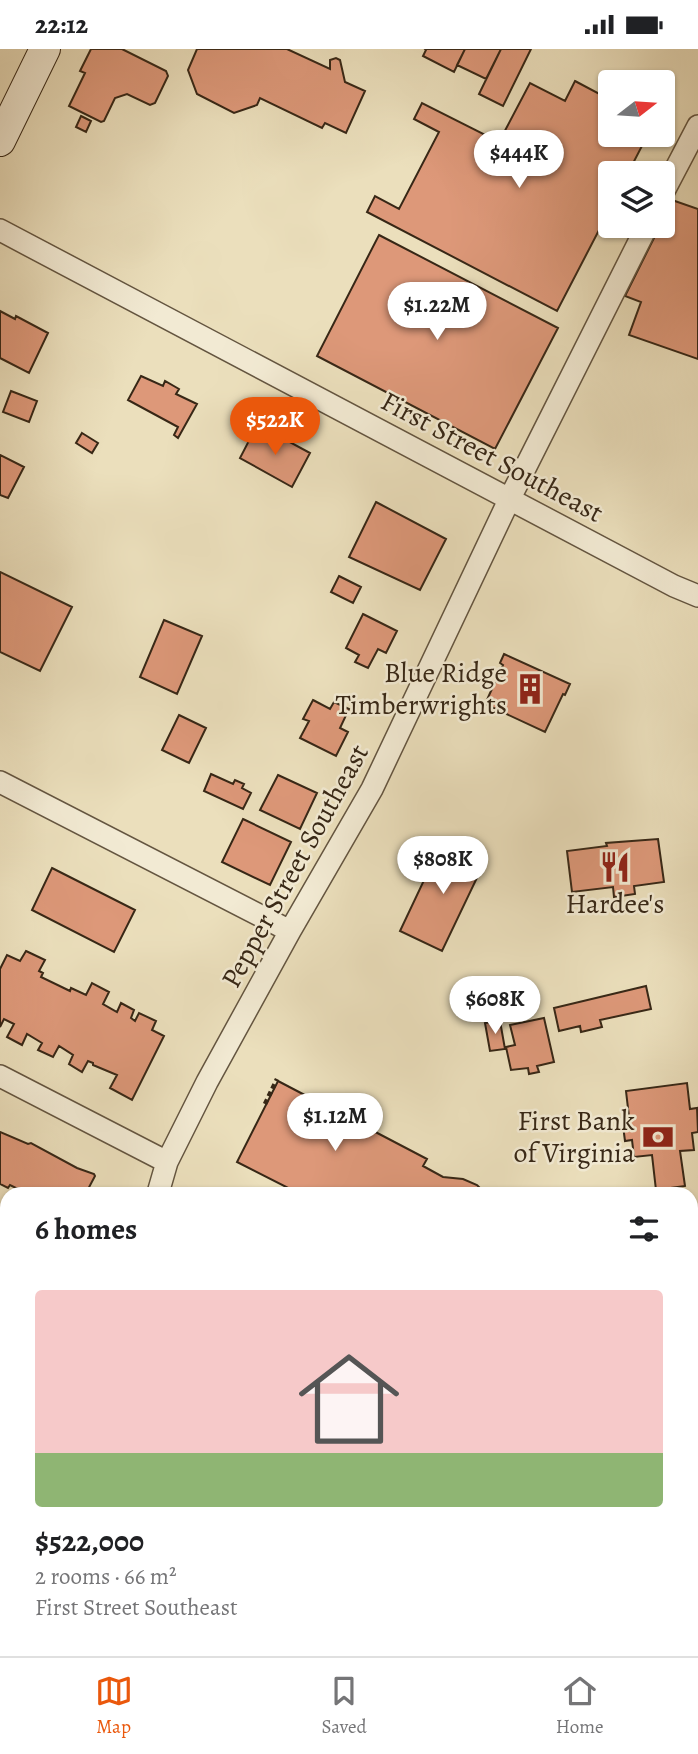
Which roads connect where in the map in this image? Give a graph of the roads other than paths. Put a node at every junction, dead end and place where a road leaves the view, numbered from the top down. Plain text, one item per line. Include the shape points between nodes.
1 (45, 49) edge
2 (698, 126) edge
3 (0, 141) edge
4 (675, 170) edge
5 (0, 230) edge
6 (641, 238) edge
7 (510, 498) junction
8 (698, 596) edge
9 (0, 782) edge
10 (290, 931) junction
11 (0, 1076) edge
12 (167, 1162) junction
13 (160, 1187) edge

1 - 3 main road
2 - 4 street
5 - 7 street, First Street Southeast
6 - 7 street, Pepper Street Southeast
7 - 8 street, First Street Southeast
7 - 10 street, Pepper Street Southeast via 372,789
9 - 10 street
10 - 12 street, Pepper Street Southeast
11 - 12 street
12 - 13 street, Pepper Street Southeast

